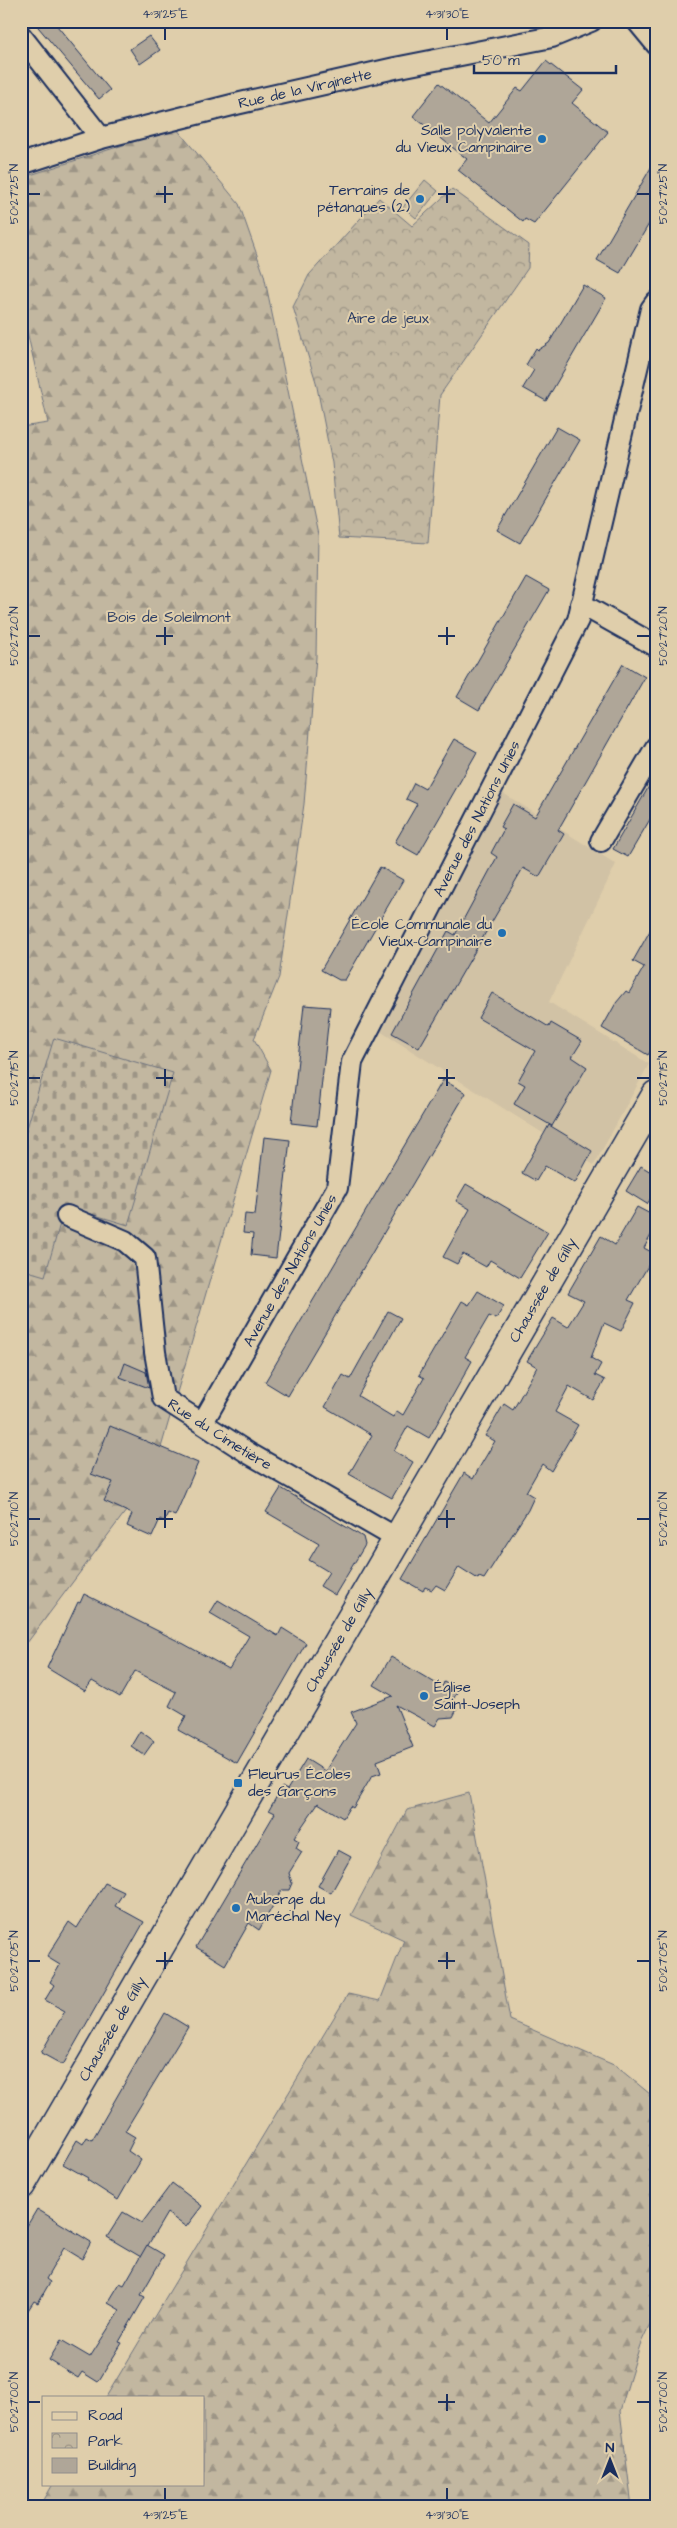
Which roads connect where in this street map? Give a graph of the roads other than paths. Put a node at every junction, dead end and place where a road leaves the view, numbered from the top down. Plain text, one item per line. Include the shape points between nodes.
1 (591, 21) edge
2 (637, 21) edge
3 (21, 36) edge
4 (656, 44) edge
5 (101, 138) junction
6 (21, 164) edge
7 (656, 302) edge
8 (581, 604) junction
9 (656, 646) edge
10 (656, 747) edge
11 (601, 840) dead end
12 (656, 1095) edge
13 (67, 1216) dead end
14 (203, 1422) junction
15 (398, 1539) junction
16 (21, 2185) edge

1 - 5 street, Rue de la Virginette via 552,37 395,68
2 - 4 street
3 - 5 street
5 - 6 street, Rue de la Virginette
7 - 8 street, Avenue des Nations Unies via 651,309
8 - 9 street
8 - 14 street, Avenue des Nations Unies via 578,620 352,1062 337,1188
10 - 11 street
12 - 15 main road, Chaussée de Gilly
13 - 14 street, Rue du Cimetière via 124,1240 145,1258 163,1398
14 - 15 street, Rue du Cimetière via 250,1454
15 - 16 main road, Chaussée de Gilly

